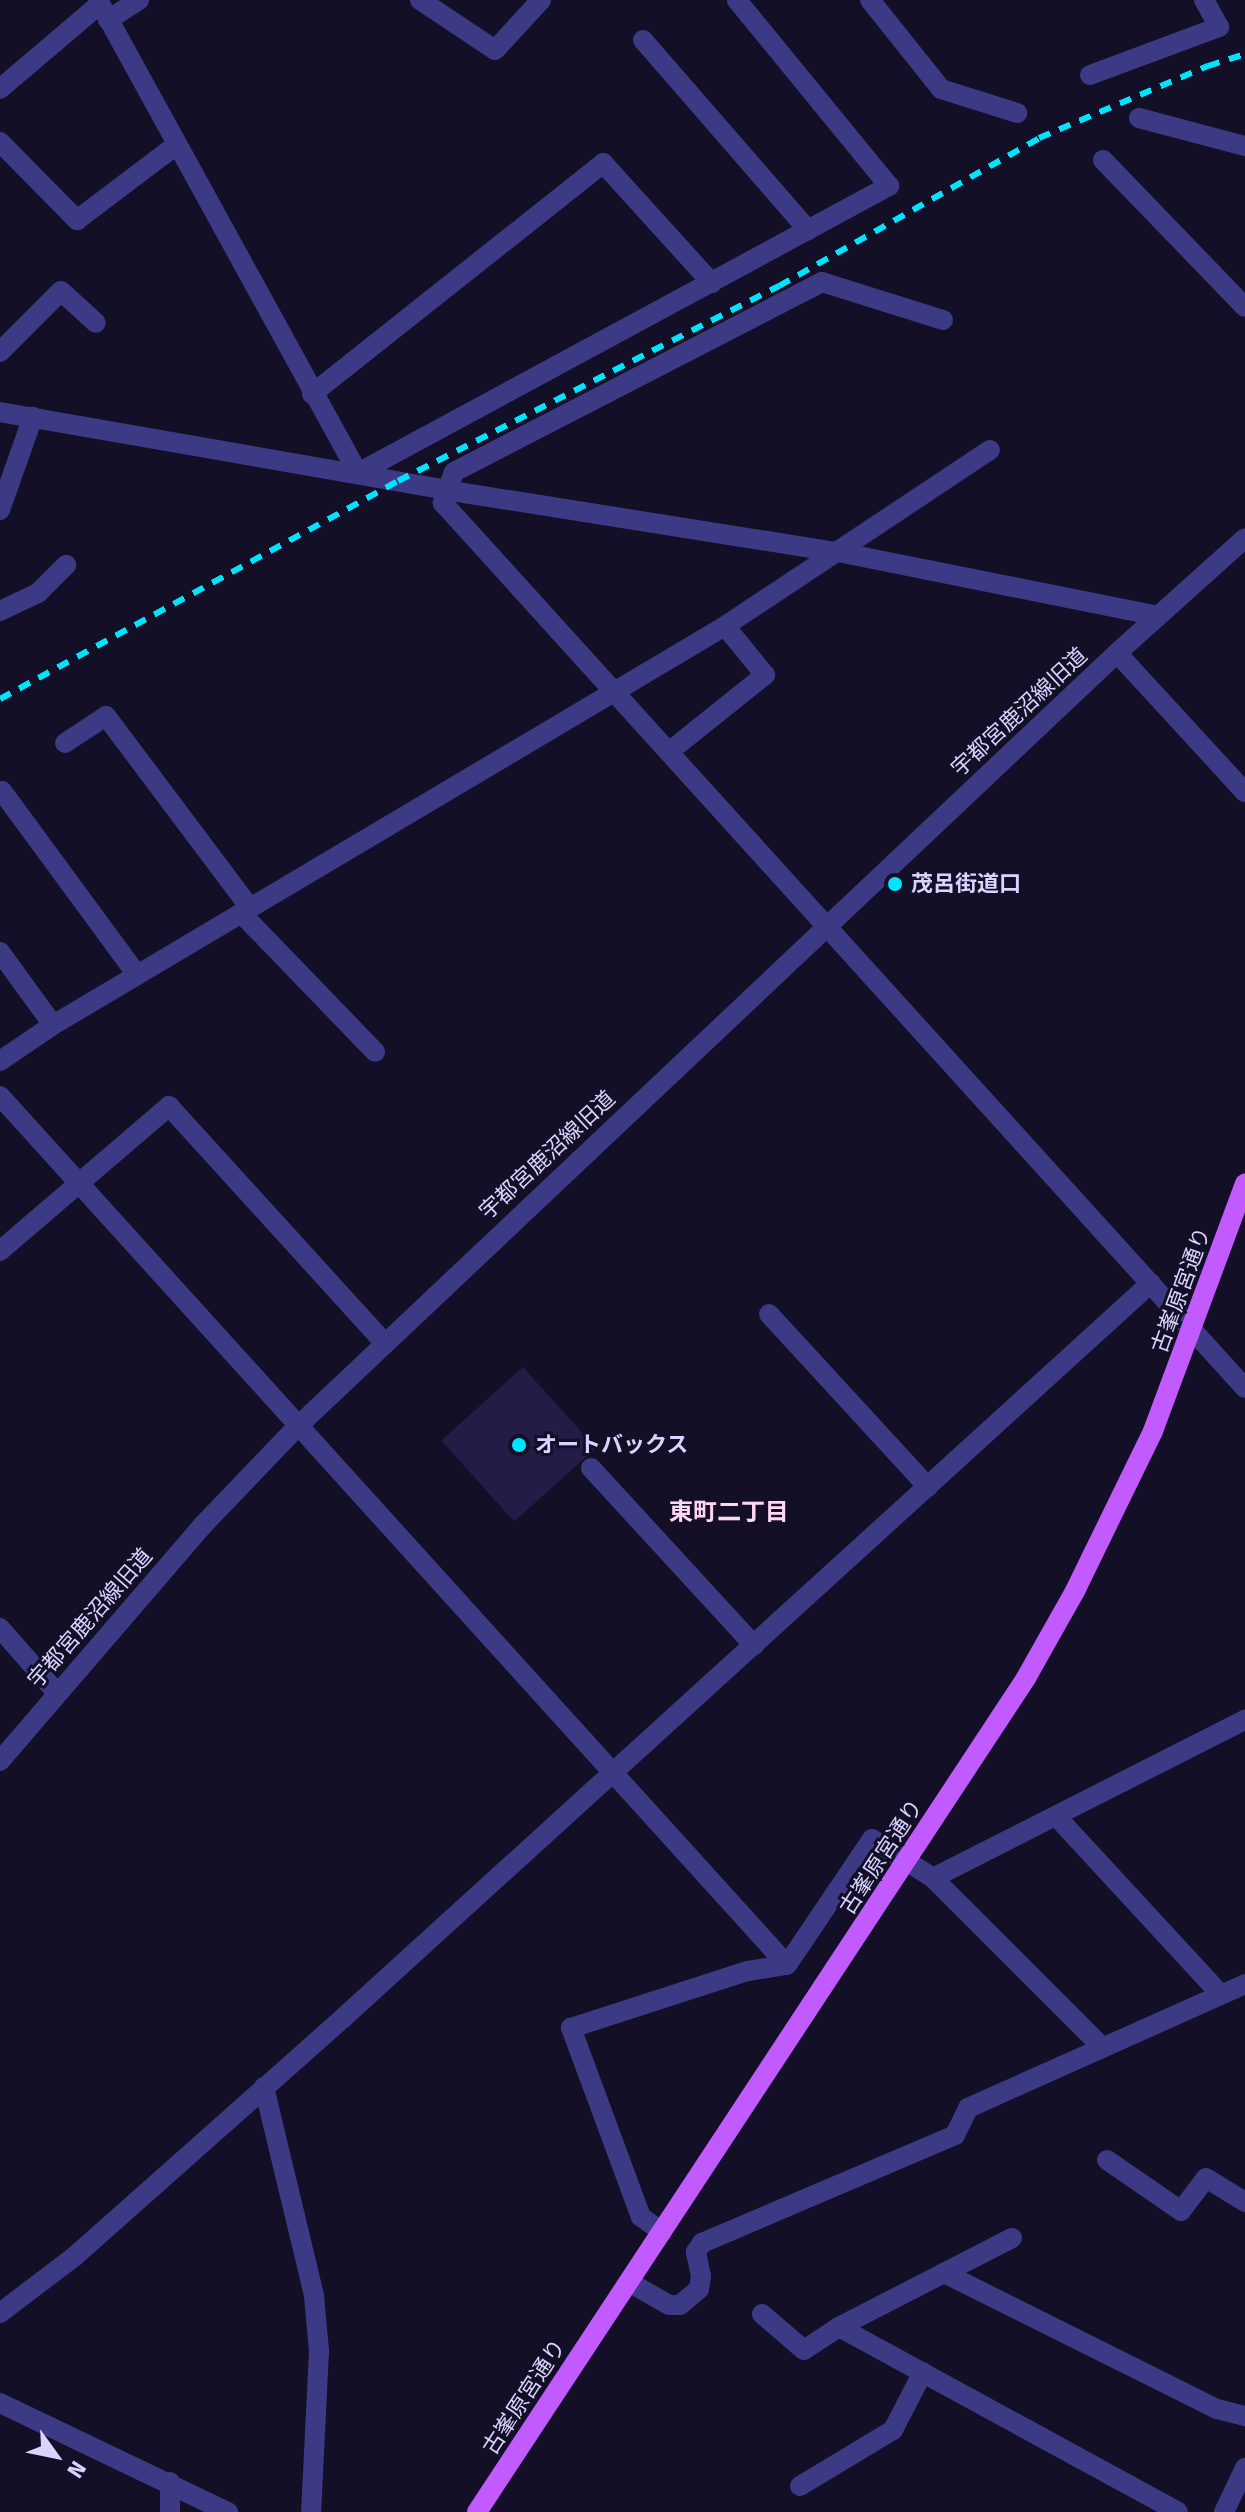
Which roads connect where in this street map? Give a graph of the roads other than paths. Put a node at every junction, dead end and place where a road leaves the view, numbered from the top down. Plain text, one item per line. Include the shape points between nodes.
1 (139, 0) edge
2 (420, 0) edge
3 (541, 0) edge
4 (737, 0) edge
5 (870, 0) edge
6 (1204, 0) edge
7 (102, 8) edge
8 (643, 40) dead end
9 (1090, 75) dead end
10 (0, 89) edge
11 (1017, 113) dead end
12 (1139, 118) dead end
13 (0, 142) edge
14 (176, 145) junction
15 (1245, 146) edge
16 (1103, 160) dead end
17 (808, 230) junction
18 (712, 283) junction
19 (1245, 307) edge
20 (943, 320) dead end
21 (96, 323) dead end
22 (0, 352) edge
23 (312, 394) junction
24 (0, 412) edge
25 (33, 417) junction
26 (990, 450) dead end
27 (358, 473) junction
28 (445, 490) junction
29 (0, 510) edge
30 (1245, 538) edge
31 (838, 552) junction
32 (66, 565) dead end
33 (0, 611) edge
34 (1158, 616) junction
35 (725, 626) junction
36 (1117, 653) junction
37 (614, 694) junction
38 (65, 743) dead end
39 (670, 751) junction
40 (2, 791) dead end
41 (1245, 792) edge
42 (245, 911) junction
43 (826, 926) junction
44 (0, 952) edge
45 (137, 975) junction
46 (53, 1025) junction
47 (375, 1052) dead end
48 (0, 1061) edge
49 (0, 1096) edge
50 (79, 1182) junction
51 (1245, 1184) edge
52 (0, 1251) edge
53 (1151, 1283) junction
54 (769, 1314) dead end
55 (1192, 1331) junction
56 (384, 1342) junction
57 (1245, 1388) edge
58 (297, 1427) junction
59 (591, 1468) dead end
60 (928, 1487) junction
61 (0, 1628) edge
62 (754, 1645) junction
63 (57, 1693) junction
64 (1245, 1720) edge
65 (0, 1761) edge
66 (613, 1774) junction
67 (1056, 1816) junction
68 (906, 1863) junction
69 (933, 1878) junction
70 (787, 1965) junction
71 (1245, 1984) edge
72 (1221, 1995) junction
73 (1103, 2048) junction
74 (264, 2087) junction
75 (1107, 2160) dead end
76 (1245, 2202) edge
77 (662, 2232) junction
78 (1012, 2238) dead end
79 (944, 2273) junction
80 (629, 2282) junction
81 (0, 2313) edge
82 (762, 2314) dead end
83 (839, 2327) junction
84 (923, 2372) junction
85 (0, 2403) edge
86 (1245, 2416) edge
87 (1245, 2468) edge
88 (170, 2482) junction
89 (800, 2486) dead end
90 (170, 2512) edge
91 (228, 2512) edge
92 (311, 2512) edge
93 (477, 2512) edge
94 (1178, 2512) edge
95 (1224, 2512) edge

1 - 7 street
2 - 3 street via 495,50
4 - 17 street via 889,186
5 - 11 street via 941,89
6 - 9 street via 1219,27
7 - 10 street
7 - 14 street
8 - 17 street
12 - 15 street
13 - 14 street via 77,220
14 - 23 street
16 - 19 street
17 - 18 street
18 - 23 street via 603,163
18 - 27 street
20 - 28 street via 822,282 454,472
21 - 22 street via 61,291
23 - 27 street
24 - 25 street
25 - 27 street
25 - 29 street
26 - 31 street
27 - 28 street
28 - 31 street
28 - 37 street via 443,503
30 - 34 street, 宇都宮鹿沼線旧道
31 - 34 street
31 - 35 street
32 - 33 street via 38,593
34 - 36 street, 宇都宮鹿沼線旧道
35 - 37 street
35 - 39 street via 765,675
36 - 41 street
36 - 43 street, 宇都宮鹿沼線旧道
37 - 39 street
37 - 42 street
38 - 42 street via 106,716
39 - 43 street
40 - 45 street
42 - 45 street
42 - 47 street
43 - 53 street
43 - 56 street, 宇都宮鹿沼線旧道
44 - 46 street
45 - 46 street
46 - 48 street
49 - 50 street
50 - 52 street
50 - 56 street via 169,1106
50 - 58 street
51 - 55 main road, 古峯原宮通り
53 - 55 street
53 - 60 street
54 - 60 street
55 - 57 street
55 - 68 main road, 古峯原宮通り via 1153,1431 1075,1591 1026,1678
56 - 58 street, 宇都宮鹿沼線旧道
58 - 63 street, 宇都宮鹿沼線旧道 via 203,1525
58 - 66 street
59 - 62 street
60 - 62 street
61 - 63 street
62 - 66 street
63 - 65 street, 宇都宮鹿沼線旧道
64 - 67 street
66 - 70 street
66 - 74 street
67 - 69 street
67 - 72 street
68 - 69 street
68 - 70 street via 872,1839
68 - 77 main road, 古峯原宮通り
69 - 73 street
70 - 77 street via 748,1971 571,2028 641,2217
71 - 72 street
72 - 73 street
73 - 80 street via 968,2108 955,2135 702,2243 696,2252 699,2289 680,2305 669,2305
74 - 81 street via 75,2256
74 - 92 street via 314,2296 319,2351
75 - 76 street via 1181,2211 1206,2178
77 - 80 main road, 古峯原宮通り
78 - 79 street
79 - 83 street
79 - 86 street via 1217,2409
80 - 93 main road, 古峯原宮通り
82 - 83 street via 804,2350
83 - 84 street
84 - 89 street via 893,2430
84 - 94 street
85 - 88 street
87 - 95 street
88 - 90 street
88 - 91 street

